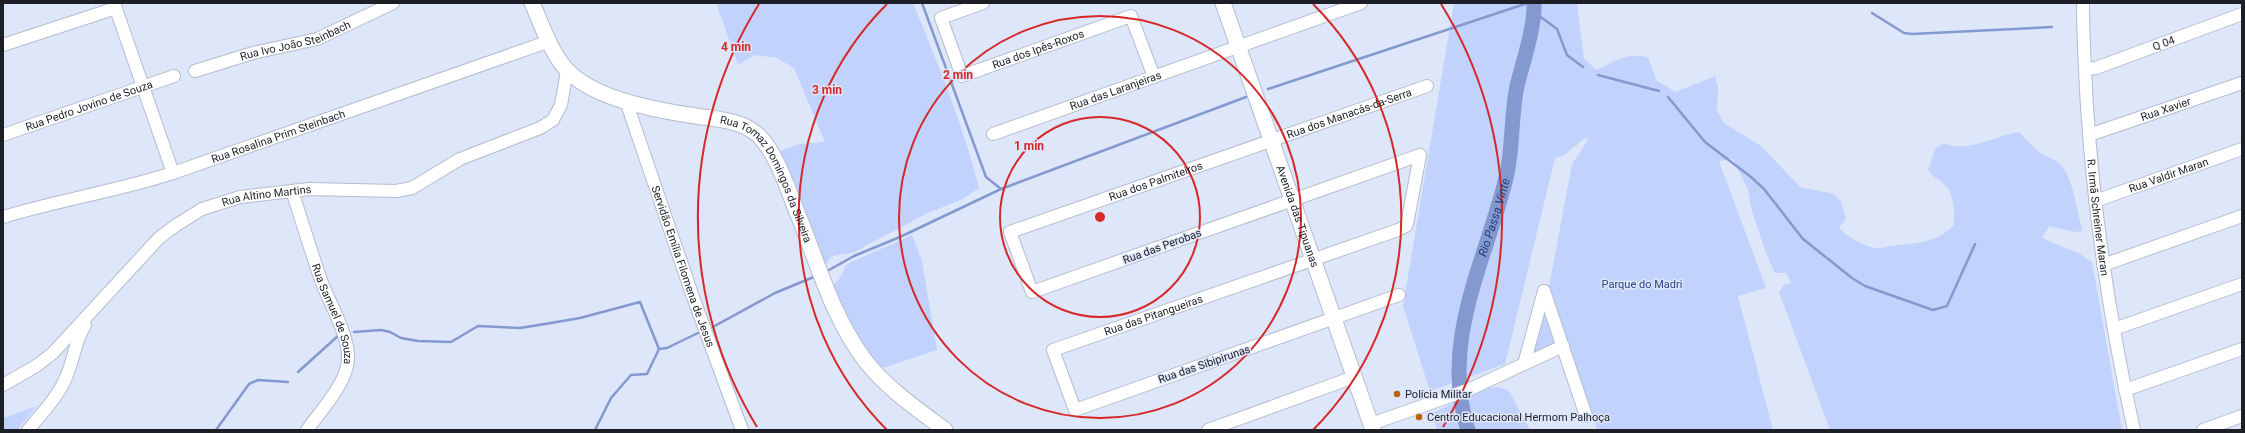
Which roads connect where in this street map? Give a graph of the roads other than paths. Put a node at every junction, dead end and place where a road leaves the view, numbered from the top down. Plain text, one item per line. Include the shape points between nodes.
1 (392, 3) edge
2 (532, 3) edge
3 (983, 3) edge
4 (1223, 3) edge
5 (1361, 3) edge
6 (2086, 4) edge
7 (115, 5) edge
8 (2242, 14) edge
9 (550, 41) junction
10 (3, 45) edge
11 (1239, 48) junction
12 (2085, 69) junction
13 (567, 70) junction
14 (195, 71) dead end
15 (174, 76) dead end
16 (1154, 77) junction
17 (2242, 83) edge
18 (1427, 86) dead end
19 (143, 87) junction
20 (626, 101) junction
21 (993, 134) dead end
22 (3, 135) edge
23 (2089, 135) junction
24 (1272, 141) junction
25 (2242, 149) edge
26 (173, 174) junction
27 (292, 190) junction
28 (1293, 200) junction
29 (2095, 201) junction
30 (2242, 216) edge
31 (3, 217) edge
32 (1314, 259) junction
33 (2103, 265) junction
34 (2242, 284) edge
35 (1032, 292) joint
36 (1399, 295) dead end
37 (89, 315) junction
38 (1334, 319) junction
39 (2114, 329) junction
40 (1563, 346) junction
41 (2242, 349) edge
42 (1524, 364) junction
43 (1354, 377) junction
44 (3, 385) edge
45 (2125, 390) junction
46 (1075, 410) joint
47 (1586, 416) dead end
48 (2242, 416) edge
49 (1372, 427) edge
50 (28, 430) edge
51 (307, 430) edge
52 (742, 430) edge
53 (945, 430) edge
54 (1208, 430) edge
55 (2134, 430) edge
56 (2203, 430) edge

1 - 14 street, Rua Ivo João Steinbach via 317,39 264,50
2 - 9 main road, Rua Tomaz Domingos da Silveira
3 - 16 street, Rua dos Ipês-Roxos via 941,18 962,76 1131,16
4 - 11 main road, Avenida das Tipuanas
5 - 11 street, Rua das Laranjeiras
6 - 12 street, R. Irmã Schreiner Maran
7 - 10 street
7 - 19 street
8 - 12 street, Q 04 via 2096,68
9 - 13 main road, Rua Tomaz Domingos da Silveira
9 - 26 street, Rua Rosalina Prim Steinbach
11 - 16 street, Rua das Laranjeiras
11 - 24 main road, Avenida das Tipuanas
12 - 23 street, R. Irmã Schreiner Maran
13 - 20 main road, Rua Tomaz Domingos da Silveira via 599,91
13 - 27 street, Rua Altino Martins via 561,105 553,120 530,132 460,159 412,188 402,191
15 - 19 street, Rua Pedro Jovino de Souza
16 - 21 street, Rua das Laranjeiras
17 - 23 street, Rua Xavier
18 - 24 street, Rua dos Manacás-da-Serra
19 - 22 street, Rua Pedro Jovino de Souza
19 - 26 street
20 - 52 street, Servidão Emília Filomena de Jesus via 692,297
20 - 53 main road, Rua Tomaz Domingos da Silveira via 665,111 726,121 758,135 770,151 825,284 852,341 864,360
23 - 29 street, R. Irmã Schreiner Maran
24 - 28 main road, Avenida das Tipuanas
24 - 35 street, Rua dos Palmiteiros via 1010,232
25 - 29 street, Rua Valdir Maran
26 - 31 street, Rua Rosalina Prim Steinbach via 118,190 45,205
27 - 37 street, Rua Altino Martins via 230,198 185,218 159,238
27 - 51 street, Rua Samuel de Souza via 348,355 345,374
28 - 32 main road, Avenida das Tipuanas
28 - 32 street, Rua das Perobas via 1420,154 1406,226
28 - 35 street, Rua das Perobas
29 - 33 street, R. Irmã Schreiner Maran
30 - 33 street
32 - 38 main road, Avenida das Tipuanas
32 - 46 street, Rua das Pitangueiras via 1054,350
33 - 39 street, R. Irmã Schreiner Maran
34 - 39 street
36 - 38 street, Rua das Sibipirunas
37 - 44 street via 53,353
37 - 50 street, Rua Altino Martins via 78,336 61,389
38 - 43 main road, Avenida das Tipuanas
38 - 46 street, Rua das Sibipirunas
39 - 45 street, R. Irmã Schreiner Maran
40 - 42 street
40 - 42 street via 1544,291
40 - 47 street
41 - 45 street
42 - 49 street via 1444,400
43 - 49 main road, Avenida das Tipuanas
43 - 54 street
45 - 55 street, R. Irmã Schreiner Maran
48 - 56 street

